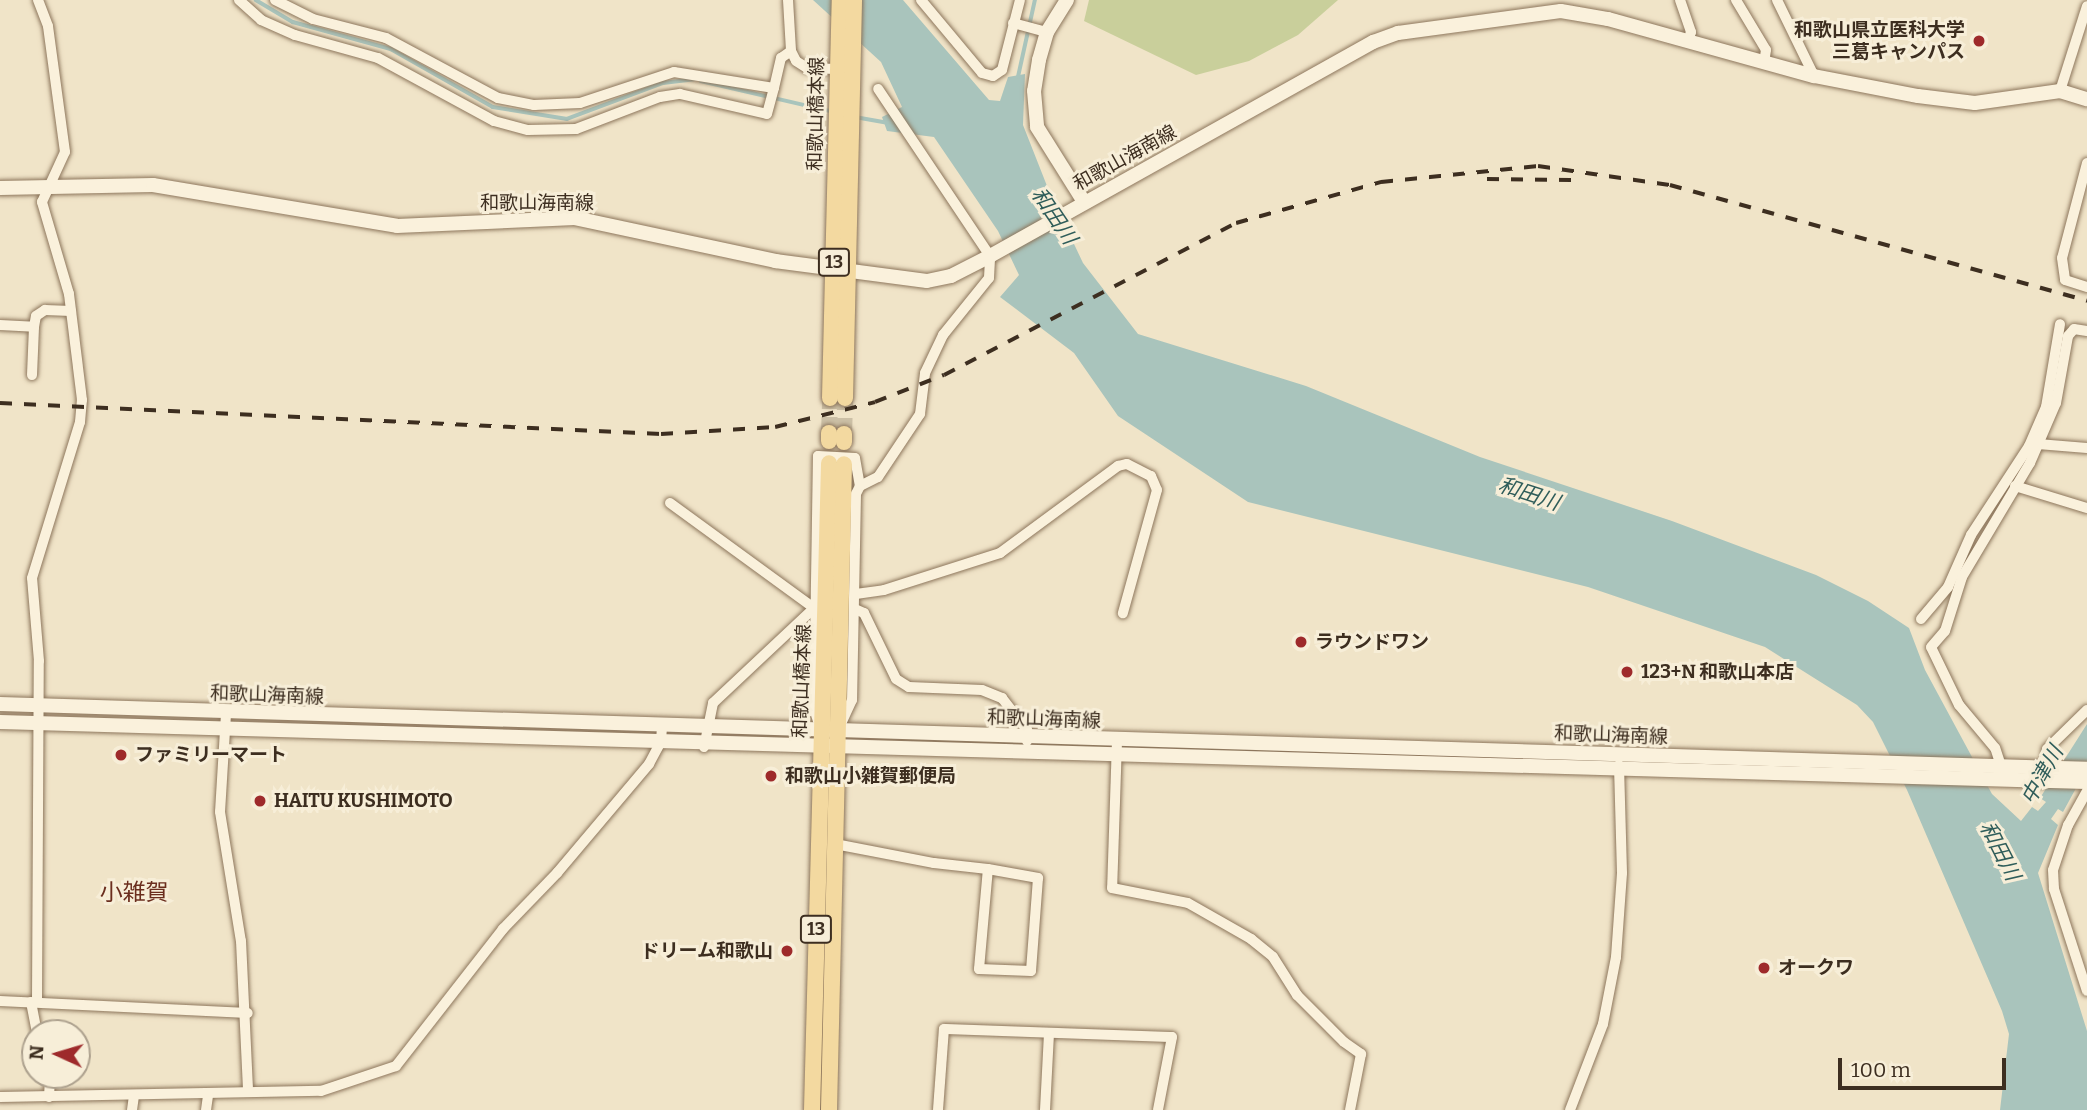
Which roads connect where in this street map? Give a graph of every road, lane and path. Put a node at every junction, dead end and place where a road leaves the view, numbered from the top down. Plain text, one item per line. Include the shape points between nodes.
1 (38, 0) edge
2 (239, 0) edge
3 (275, 0) edge
4 (788, 0) edge
5 (839, 0) edge
6 (854, 0) edge
7 (921, 0) edge
8 (1020, 0) edge
9 (1067, 0) edge
10 (1680, 0) edge
11 (1736, 0) edge
12 (1777, 0) edge
13 (2087, 6) edge
14 (1017, 24) junction
15 (1042, 31) junction
16 (1688, 41) junction
17 (791, 51) junction
18 (1764, 62) junction
19 (847, 68) junction
20 (1814, 76) junction
21 (774, 88) junction
22 (878, 89) dead end
23 (2060, 91) junction
24 (2087, 99) edge
25 (2087, 163) edge
26 (49, 186) junction
27 (0, 188) edge
28 (1084, 202) junction
29 (994, 254) junction
30 (841, 271) junction
31 (2087, 287) edge
32 (71, 311) junction
33 (2060, 324) dead end
34 (0, 326) edge
35 (34, 327) junction
36 (2087, 331) edge
37 (32, 375) dead end
38 (838, 398) tunnel mouth
39 (2038, 444) junction
40 (2087, 448) edge
41 (836, 464) dead end
42 (860, 486) junction
43 (2015, 486) junction
44 (670, 503) dead end
45 (2087, 508) edge
46 (856, 594) junction
47 (855, 609) junction
48 (815, 610) junction
49 (1123, 613) dead end
50 (1921, 619) dead end
51 (0, 704) edge
52 (40, 706) junction
53 (2087, 710) edge
54 (226, 714) junction
55 (0, 722) edge
56 (40, 724) junction
57 (706, 728) junction
58 (225, 730) junction
59 (829, 731) junction
60 (661, 734) junction
61 (1027, 744) junction
62 (705, 745) junction
63 (1117, 747) junction
64 (820, 748) junction
65 (837, 748) junction
66 (1619, 762) junction
67 (1998, 772) junction
68 (2044, 772) junction
69 (2086, 781) edge
70 (835, 844) junction
71 (988, 869) junction
72 (2087, 991) edge
73 (0, 1000) edge
74 (34, 1002) junction
75 (248, 1013) junction
76 (36, 1019) edge
77 (1049, 1033) junction
78 (49, 1089) edge
79 (248, 1092) junction
80 (134, 1096) junction
81 (208, 1096) junction
82 (0, 1097) edge
83 (36, 1097) junction
84 (49, 1097) junction
85 (34, 1110) edge
86 (132, 1110) edge
87 (206, 1110) edge
88 (812, 1110) edge
89 (829, 1110) edge
90 (938, 1110) edge
91 (1045, 1110) edge
92 (1158, 1110) edge
93 (1350, 1110) edge
94 (1570, 1110) edge

1 - 26 street via 48,26 65,152
2 - 21 street via 261,20 398,67 510,127 564,132 680,94 767,114
3 - 21 street via 313,19 386,38 515,103 560,107 674,72
4 - 17 street
5 - 19 main road, 和歌山橋本線 / 13 via 838,49
6 - 19 main road, 和歌山橋本線 / 13
7 - 14 street via 982,74 993,76 1002,70
8 - 14 street
9 - 15 main road
10 - 16 street via 1690,32
11 - 18 street via 1766,50
12 - 20 street
13 - 23 street
14 - 15 street
15 - 28 main road via 1034,91 1037,127
16 - 18 main road, 和歌山海南線
16 - 28 main road, 和歌山海南線 via 1561,11 1398,33 1373,42
17 - 19 street via 807,68
17 - 21 street via 781,58
18 - 20 main road, 和歌山海南線
19 - 30 main road, 和歌山橋本線 / 13
20 - 23 main road, 和歌山海南線 via 1975,103
22 - 29 street
23 - 24 main road, 和歌山海南線
25 - 31 street via 2062,258 2065,280
26 - 27 main road, 和歌山海南線
26 - 30 main road, 和歌山海南線 via 153,185 397,226 575,218
26 - 32 street via 42,202
28 - 29 main road, 和歌山海南線
29 - 30 main road, 和歌山海南線 via 938,280
29 - 42 street via 989,278 943,335 925,373 920,414 878,477
30 - 38 main road, 和歌山橋本線 / 13
32 - 35 street via 45,310 36,316
32 - 52 street via 80,422 32,578
33 - 50 street via 2046,407 2029,446 1971,535 1948,587
34 - 35 street
35 - 37 street
36 - 39 street via 2074,329 2068,336 2056,403
39 - 40 street
39 - 43 street
41 - 59 main road, 和歌山橋本線 / 13
42 - 46 street via 856,494
42 - 48 street via 855,458 818,456
43 - 45 street
43 - 67 street via 1962,577 1945,632 1931,647 1959,705 1995,748
44 - 48 street via 784,582
46 - 47 street
46 - 49 street via 884,590 1000,553 1118,466 1127,464 1151,477 1157,490
47 - 59 street via 852,700
47 - 61 street via 864,613 896,679 909,687 982,690 1002,698 1027,730
48 - 57 street via 713,703
48 - 59 street via 814,709
51 - 52 main road, 和歌山海南線
52 - 54 main road, 和歌山海南線
52 - 56 street
53 - 68 street via 2047,749
54 - 58 street
54 - 60 main road, 和歌山海南線
55 - 56 main road, 和歌山海南線
56 - 58 main road, 和歌山海南線
56 - 74 street
57 - 59 main road, 和歌山海南線
57 - 60 main road, 和歌山海南線
57 - 62 street
58 - 60 main road, 和歌山海南線
58 - 75 street via 220,812
59 - 61 main road, 和歌山海南線
59 - 64 main road, 和歌山橋本線 / 13
59 - 65 main road, 和歌山橋本線 / 13
60 - 62 main road, 和歌山海南線
60 - 79 street via 649,764 503,929 396,1066 321,1091
61 - 63 main road, 和歌山海南線
61 - 65 main road, 和歌山海南線
62 - 64 main road, 和歌山海南線
63 - 66 main road, 和歌山海南線
63 - 93 street via 1112,888 1188,903 1273,957 1297,995 1361,1054
64 - 65 main road, 和歌山海南線
64 - 88 main road, 和歌山橋本線 / 13
65 - 70 main road, 和歌山橋本線 / 13
66 - 67 main road, 和歌山海南線 via 1882,762
66 - 67 main road, 和歌山海南線 via 1889,776
66 - 94 street via 1622,873 1615,968 1603,1024
67 - 68 main road, 和歌山海南線
68 - 69 main road, 和歌山海南線
69 - 72 street via 2053,870 2054,889
70 - 71 street
70 - 89 main road, 和歌山橋本線 / 13
71 - 71 street via 979,968 1031,971 1038,878
73 - 74 street
74 - 75 street
74 - 76 street
75 - 79 street
77 - 90 street via 944,1028
77 - 91 street
77 - 92 street via 1172,1038
78 - 84 street
79 - 81 street
80 - 81 street
80 - 84 street
80 - 86 street
81 - 87 street
82 - 83 street
83 - 84 street
83 - 85 street

